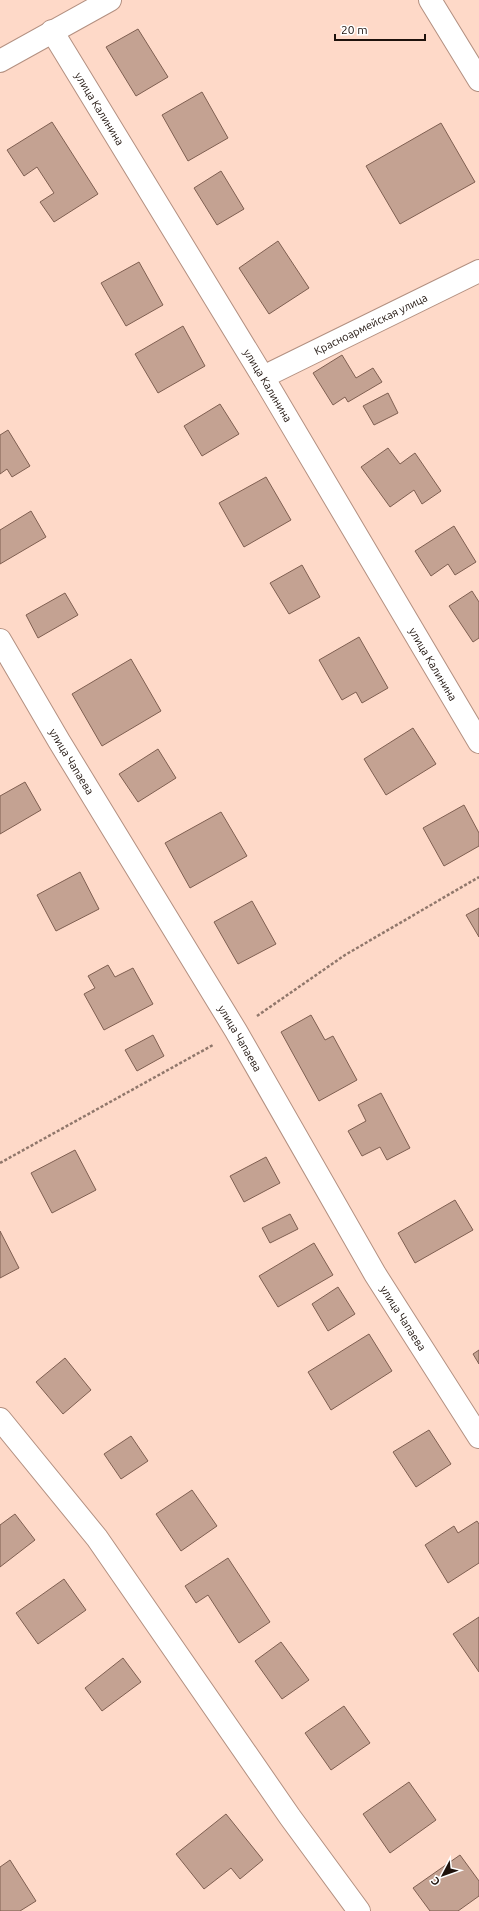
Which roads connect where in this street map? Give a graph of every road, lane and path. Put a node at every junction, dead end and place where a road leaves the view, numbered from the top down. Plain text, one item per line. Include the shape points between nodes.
1 (110, 0) edge
2 (430, 0) edge
3 (52, 31) junction
4 (0, 61) edge
5 (479, 80) edge
6 (479, 271) edge
7 (263, 377) junction
8 (0, 640) edge
9 (479, 742) edge
10 (0, 1419) edge
11 (479, 1436) edge
12 (359, 1911) edge

1 - 3 street
2 - 5 street
3 - 4 street
3 - 7 street, улица Калинина
6 - 7 street, Красноармейская улица
7 - 9 street, улица Калинина
8 - 11 street, улица Чапаева via 236,1031 375,1274
10 - 12 street via 97,1538 290,1817

